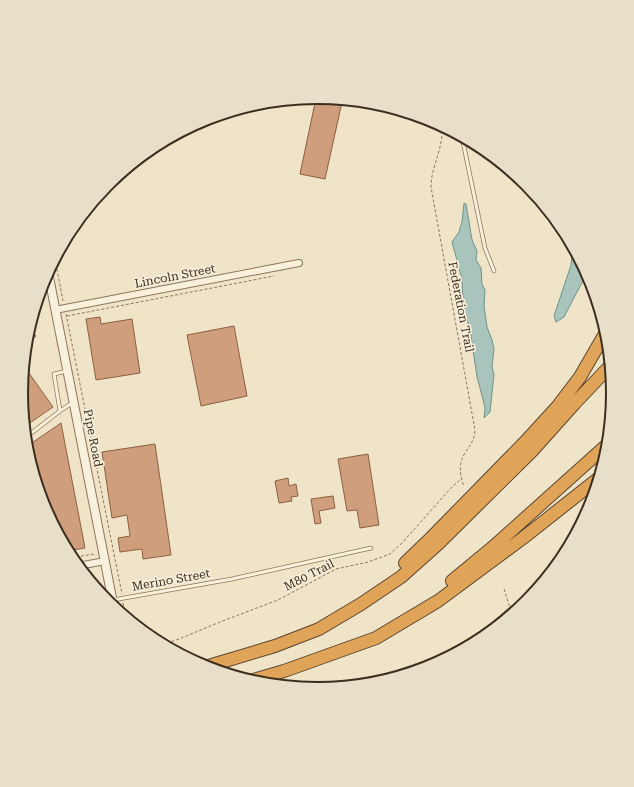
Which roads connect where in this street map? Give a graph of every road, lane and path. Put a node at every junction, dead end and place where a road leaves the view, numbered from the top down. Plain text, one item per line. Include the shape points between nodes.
1 (442, 133) edge
2 (463, 144) edge
3 (299, 263) dead end
4 (57, 268) edge
5 (494, 271) dead end
6 (274, 276) dead end
7 (50, 283) edge
8 (65, 308) junction
9 (55, 310) junction
10 (66, 316) junction
11 (601, 341) edge
12 (67, 371) junction
13 (605, 371) edge
14 (74, 403) junction
15 (60, 411) junction
16 (31, 434) edge
17 (600, 451) edge
18 (461, 479) junction
19 (592, 484) edge
20 (464, 487) dead end
21 (371, 548) dead end
22 (79, 557) edge
23 (105, 561) junction
24 (96, 563) junction
25 (85, 565) edge
26 (504, 589) dead end
27 (113, 598) edge
28 (122, 598) junction
29 (518, 601) edge
30 (117, 602) edge
31 (510, 607) junction
32 (124, 609) edge
33 (490, 625) edge
34 (319, 629) junction
35 (170, 642) edge
36 (330, 654) junction
37 (215, 664) edge
38 (263, 677) edge

1 - 18 path, Federation Trail via 431,193 475,430 474,440 462,458
2 - 5 lane via 485,248
3 - 8 street, Lincoln Street
4 - 8 path
6 - 10 path
7 - 9 street, Pipe Road
8 - 9 street, Lincoln Street
8 - 10 path
9 - 12 street, Pipe Road
10 - 28 path
11 - 34 highway via 580,377 526,441 398,570
12 - 14 street, Pipe Road
12 - 15 lane via 54,374
13 - 34 highway via 532,451 438,544 401,576
14 - 15 lane
14 - 23 street, Pipe Road
15 - 16 lane
17 - 36 highway via 481,558 435,595 374,633
18 - 20 path, Federation Trail
18 - 35 path, M80 Trail via 390,554 336,569 278,600
19 - 36 highway via 438,602 376,638
21 - 28 lane, Merino Street via 232,579
22 - 24 path via 94,554
23 - 24 street
23 - 27 street, Pipe Road
24 - 25 street
26 - 31 path
28 - 30 lane, Merino Street
28 - 32 path
29 - 31 path
31 - 33 path
34 - 37 highway via 275,646
36 - 38 highway

